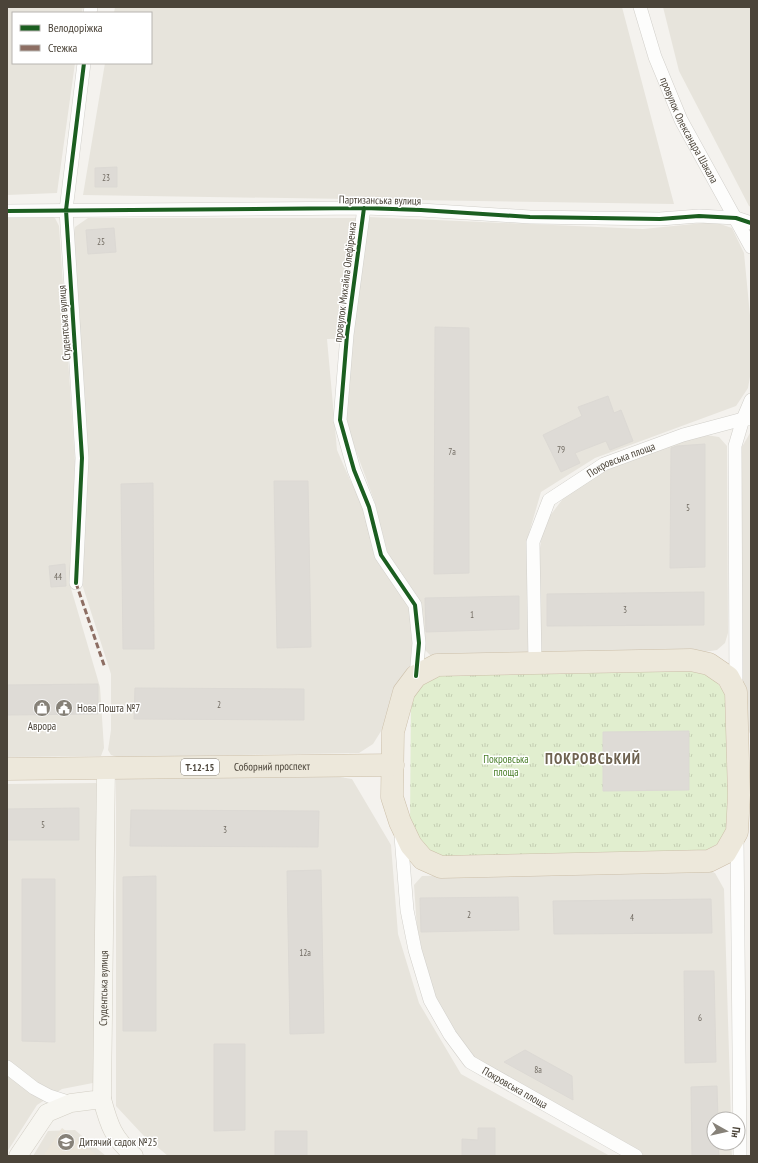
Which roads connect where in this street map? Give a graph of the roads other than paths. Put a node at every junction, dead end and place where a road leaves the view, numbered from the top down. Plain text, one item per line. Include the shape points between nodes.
1 (640, 7) edge
2 (84, 64) edge
3 (364, 208) junction
4 (66, 210) junction
5 (7, 211) edge
6 (736, 218) junction
7 (751, 223) edge
8 (751, 247) edge
9 (751, 400) edge
10 (747, 419) edge
11 (76, 583) dead end
12 (535, 663) junction
13 (416, 676) junction
14 (736, 692) junction
15 (393, 765) junction
16 (745, 766) edge
17 (106, 768) junction
18 (7, 769) edge
19 (400, 822) junction
20 (737, 832) junction
21 (7, 1067) edge
22 (102, 1099) junction
23 (71, 1103) junction
24 (18, 1156) edge
25 (134, 1156) edge
26 (636, 1156) edge
27 (740, 1156) edge

1 - 6 street, провулок Олександра Шакала via 655,57 681,120
2 - 4 street, Студентська вулиця
3 - 4 street, Партизанська вулиця
3 - 6 street, Партизанська вулиця via 530,217 660,220 699,216
3 - 13 street, провулок Михайла Олефіренка via 347,335 340,420 354,470 369,507 381,555 415,605 419,643
4 - 5 street, Партизанська вулиця
4 - 11 street, Студентська вулиця via 82,458
6 - 7 street, Партизанська вулиця
6 - 8 street, провулок Олександра Шакала
9 - 10 street
10 - 12 street, Покровська площа via 683,435 604,464 549,500 533,542
10 - 14 street, Покровська площа via 735,446
12 - 13 highway, Покровська площа via 437,665
12 - 14 highway, Покровська площа via 692,660 709,664 728,677
13 - 15 highway, Покровська площа via 404,692 393,732
14 - 16 highway, Покровська площа
15 - 17 highway, Соборний проспект / Т-12-15
15 - 19 highway, Покровська площа via 392,798
16 - 20 highway, Покровська площа via 739,795
17 - 18 highway, Соборний проспект / Т-12-15
17 - 22 street, Студентська вулиця
19 - 20 highway, Покровська площа via 411,845 423,859 441,867 709,861 725,852
19 - 26 street, Покровська площа via 408,910 415,950 430,1000 450,1035 470,1062
20 - 27 street, Покровська площа
21 - 23 street via 34,1088
22 - 23 street
22 - 25 street, Студентська вулиця via 109,1125 123,1147
23 - 24 street via 47,1113

